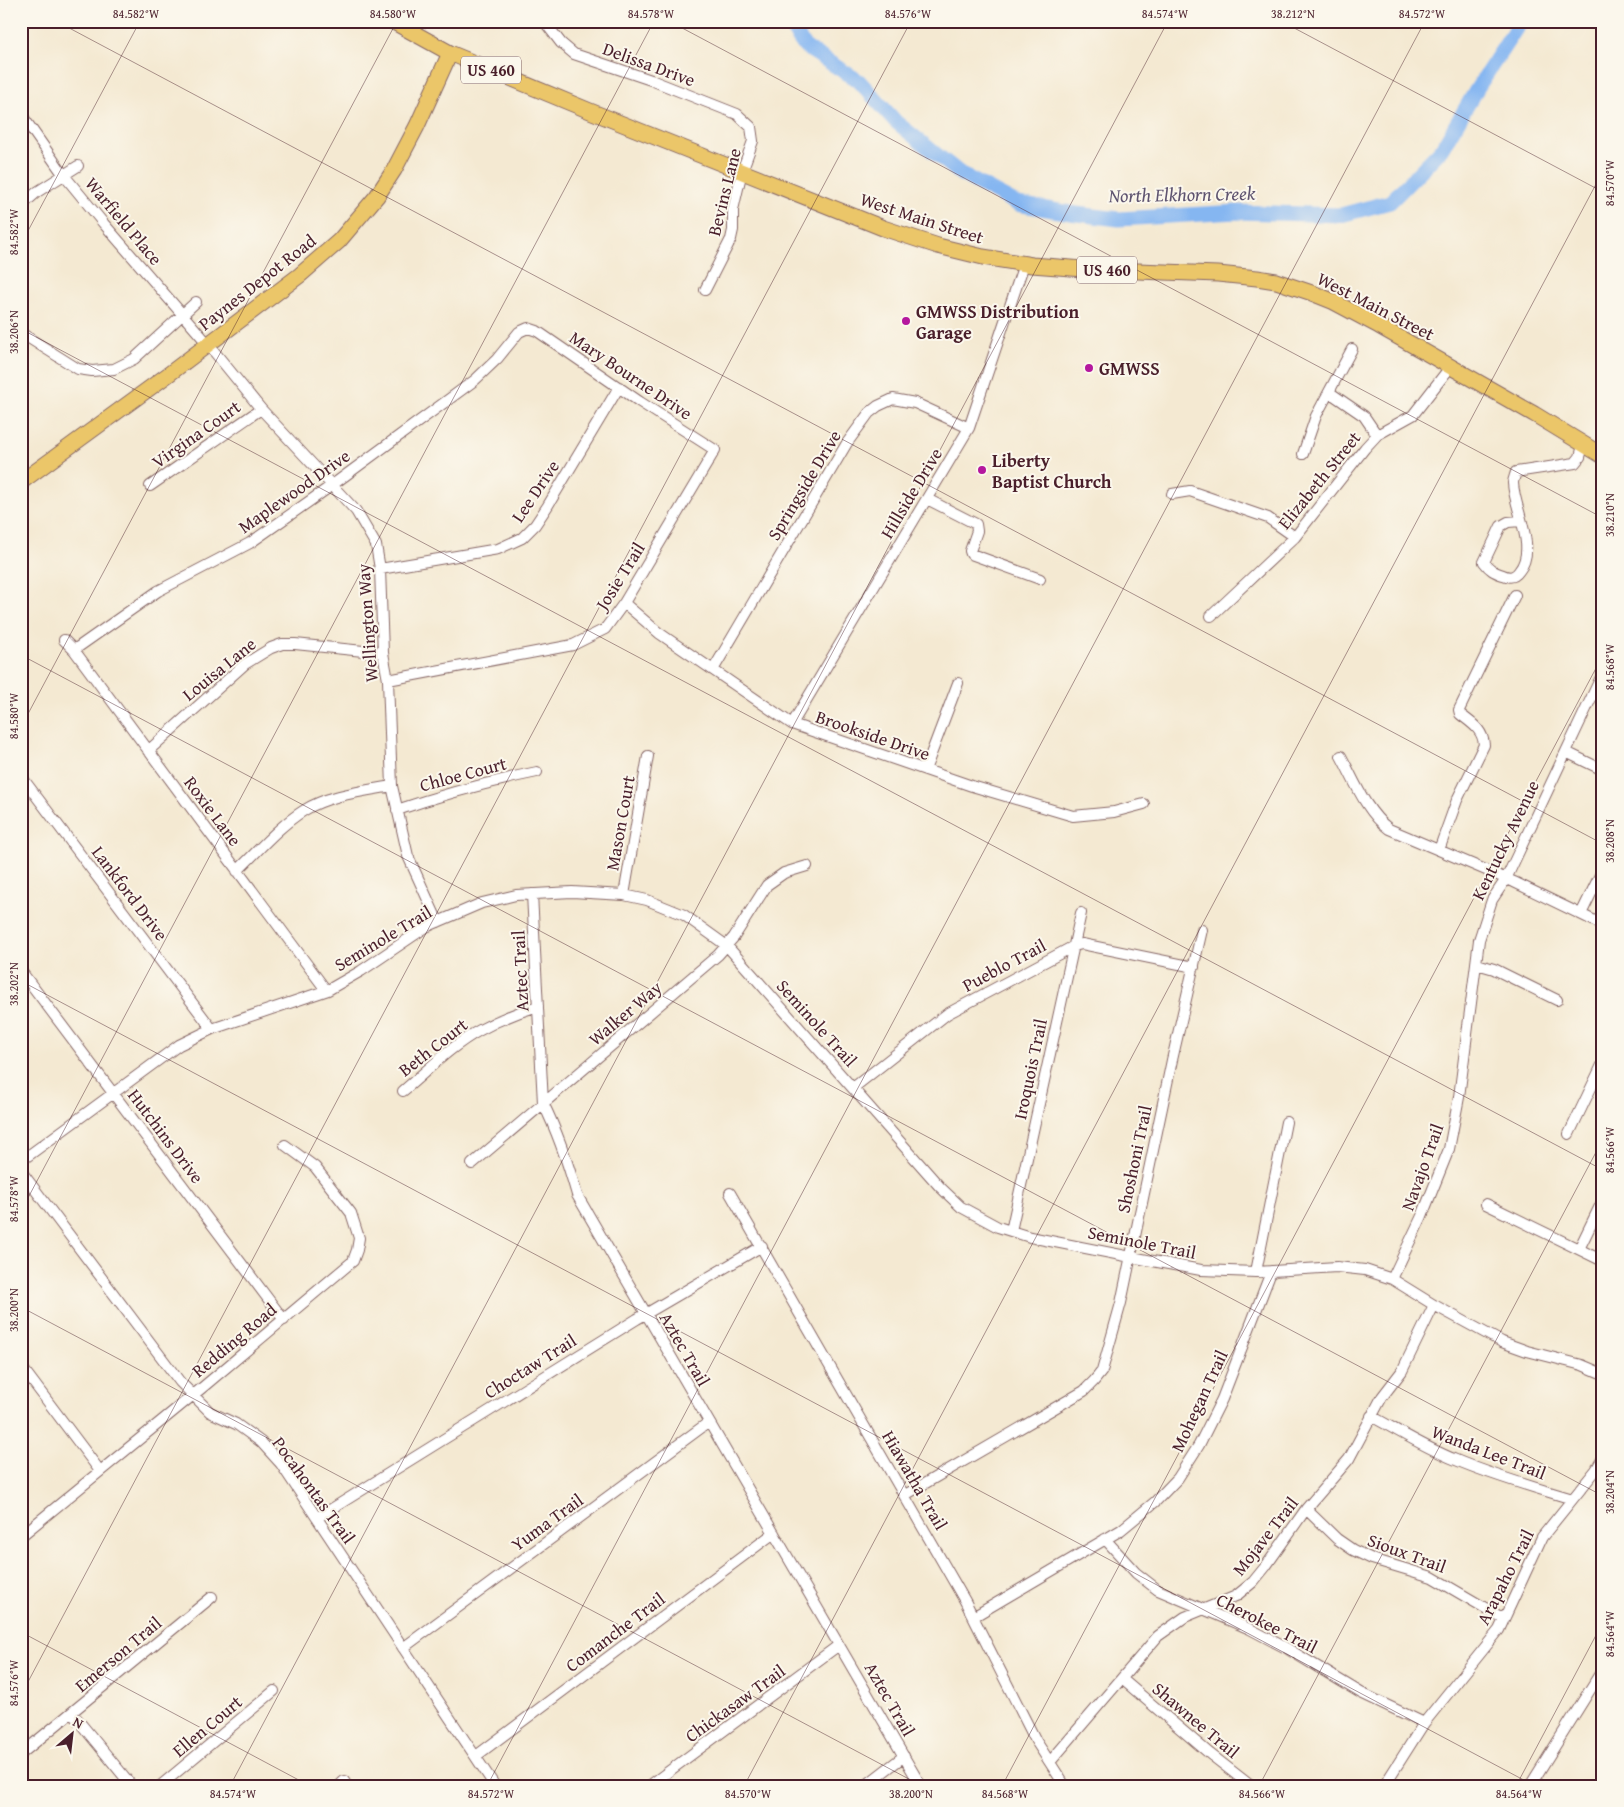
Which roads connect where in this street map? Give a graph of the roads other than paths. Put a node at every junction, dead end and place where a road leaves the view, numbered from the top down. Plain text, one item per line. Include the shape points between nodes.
1 (392, 21) edge
2 (544, 21) edge
3 (450, 53) junction
4 (21, 114) edge
5 (751, 127) joint
6 (78, 166) dead end
7 (742, 171) junction
8 (63, 174) junction
9 (21, 206) edge
10 (1024, 264) junction
11 (704, 290) dead end
12 (196, 302) dead end
13 (183, 314) junction
14 (528, 328) joint
15 (21, 333) edge
16 (208, 344) junction
17 (1352, 349) dead end
18 (1451, 366) junction
19 (619, 387) junction
20 (1329, 392) junction
21 (260, 408) junction
22 (968, 428) junction
23 (1377, 436) junction
24 (1583, 445) junction
25 (715, 450) joint
26 (1302, 454) dead end
27 (1603, 456) edge
28 (21, 482) edge
29 (150, 486) dead end
30 (331, 486) junction
31 (1172, 494) dead end
32 (927, 499) junction
33 (1521, 521) junction
34 (1295, 536) junction
35 (380, 569) junction
36 (1040, 579) dead end
37 (1515, 595) dead end
38 (624, 603) junction
39 (1211, 616) dead end
40 (64, 640) dead end
41 (74, 650) junction
42 (383, 653) junction
43 (713, 670) junction
44 (1603, 673) edge
45 (388, 680) junction
46 (958, 683) dead end
47 (792, 724) junction
48 (148, 751) junction
49 (1566, 752) junction
50 (648, 756) dead end
51 (1341, 756) dead end
52 (925, 770) junction
53 (1603, 770) edge
54 (537, 772) dead end
55 (21, 776) edge
56 (392, 786) junction
57 (1144, 804) dead end
58 (398, 810) junction
59 (1439, 850) junction
60 (807, 866) dead end
61 (1603, 869) edge
62 (237, 871) junction
63 (1506, 879) junction
64 (532, 894) junction
65 (624, 895) junction
66 (1081, 913) dead end
67 (1581, 914) junction
68 (438, 922) junction
69 (1603, 925) edge
70 (1202, 930) dead end
71 (727, 946) junction
72 (1074, 946) junction
73 (1476, 964) junction
74 (1194, 966) junction
75 (21, 971) edge
76 (326, 990) junction
77 (1557, 1000) dead end
78 (538, 1006) junction
79 (212, 1029) junction
80 (1468, 1031) joint
81 (1603, 1063) edge
82 (853, 1088) junction
83 (403, 1091) dead end
84 (113, 1093) junction
85 (543, 1103) junction
86 (1286, 1122) dead end
87 (1569, 1134) dead end
88 (285, 1145) dead end
89 (21, 1161) edge
90 (472, 1164) dead end
91 (21, 1171) edge
92 (730, 1193) dead end
93 (1603, 1200) edge
94 (1486, 1204) dead end
95 (1011, 1231) junction
96 (762, 1246) junction
97 (1579, 1249) junction
98 (1131, 1257) junction
99 (1603, 1261) edge
100 (1256, 1272) junction
101 (1271, 1272) junction
102 (1392, 1279) junction
103 (1434, 1305) junction
104 (646, 1314) junction
105 (284, 1320) junction
106 (21, 1366) edge
107 (1603, 1374) edge
108 (192, 1396) junction
109 (1371, 1416) junction
110 (709, 1422) junction
111 (1603, 1458) edge
112 (100, 1471) junction
113 (905, 1495) junction
114 (1572, 1499) junction
115 (1306, 1509) junction
116 (317, 1518) junction
117 (774, 1533) junction
118 (21, 1536) edge
119 (1105, 1539) junction
120 (212, 1597) dead end
121 (1204, 1609) junction
122 (973, 1617) junction
123 (1504, 1619) junction
124 (839, 1645) junction
125 (403, 1648) junction
126 (1602, 1674) edge
127 (1122, 1679) junction
128 (274, 1691) dead end
129 (72, 1713) junction
130 (1424, 1724) junction
131 (21, 1754) edge
132 (476, 1756) junction
133 (904, 1756) junction
134 (1050, 1762) junction
135 (132, 1786) edge
136 (160, 1786) edge
137 (339, 1786) edge
138 (347, 1786) edge
139 (495, 1786) edge
140 (649, 1786) edge
141 (865, 1786) edge
142 (921, 1786) edge
143 (1065, 1786) edge
144 (1251, 1786) edge
145 (1384, 1786) edge
146 (1530, 1786) edge

1 - 3 main road, US 460
2 - 5 street, Delissa Drive via 574,54 737,114
3 - 7 main road, West Main Street / US 460
3 - 16 main road, Paynes Depot Road via 394,170 351,229 300,274
4 - 8 street, Warfield Place
5 - 7 street, Bevins Lane via 753,141
6 - 8 street
7 - 10 main road, West Main Street / US 460 via 910,237 962,252
7 - 11 street, Bevins Lane via 733,210 731,239
8 - 9 street
8 - 13 street, Warfield Place
10 - 18 main road, West Main Street / US 460 via 1218,274 1276,281 1332,301
10 - 22 street, Hillside Drive
12 - 13 street
13 - 15 street via 134,359 114,369 92,372 72,366
13 - 16 street, Warfield Place
14 - 19 street, Mary Bourne Drive via 537,330
14 - 30 street, Maplewood Drive via 519,332 475,380
16 - 21 street, Wellington Way
16 - 28 main road, Paynes Depot Road
17 - 20 street
18 - 23 street, Elizabeth Street via 1413,415
18 - 24 main road, West Main Street / US 460
19 - 25 street, Mary Bourne Drive
19 - 35 street, Lee Drive via 547,507 522,538 498,549
20 - 23 street via 1364,416
20 - 26 street
21 - 29 street, Virgina Court
21 - 30 street, Wellington Way
22 - 32 street, Hillside Drive
22 - 43 street, Springside Drive via 900,399 886,401 869,413
23 - 34 street, Elizabeth Street via 1356,457
24 - 27 main road, West Main Street / US 460
24 - 33 street via 1580,458 1574,463 1516,472 1513,483
25 - 38 street, Josie Trail
30 - 35 street, Wellington Way via 356,511 376,545
30 - 41 street, Maplewood Drive via 250,543 158,591
31 - 34 street via 1190,491 1268,518
32 - 36 street via 976,524 971,554
32 - 47 street, Hillside Drive
33 - 33 street via 1526,558 1516,576 1508,578 1490,570 1484,562 1501,526
34 - 39 street, Elizabeth Street
35 - 42 street, Wellington Way
37 - 59 street via 1458,710 1481,731 1484,744 1457,800
38 - 43 street, Brookside Drive
38 - 45 street, Josie Trail via 605,629 573,645
40 - 41 street
41 - 48 street, Roxie Lane
42 - 45 street, Wellington Way
42 - 48 street, Louisa Lane via 295,644 271,648 245,664
43 - 47 street, Brookside Drive
44 - 49 street, Kentucky Avenue
45 - 56 street, Wellington Way
46 - 52 street
47 - 52 street, Brookside Drive
48 - 62 street, Roxie Lane
49 - 53 street
49 - 63 street, Kentucky Avenue
50 - 65 street, Mason Court
51 - 59 street via 1381,823
52 - 57 street, Brookside Drive via 1073,816 1114,812
54 - 58 street, Chloe Court via 444,794
55 - 79 street, Lankford Drive
56 - 58 street, Wellington Way
56 - 62 street via 337,797 304,810 280,828
58 - 68 street, Wellington Way via 408,856
59 - 63 street
60 - 71 street, Walker Way via 784,873 767,885
61 - 67 street
62 - 76 street, Roxie Lane
63 - 67 street
63 - 73 street, Kentucky Avenue via 1492,900 1479,940
64 - 65 street, Seminole Trail
64 - 68 street, Seminole Trail via 482,903
64 - 78 street, Aztec Trail
65 - 71 street, Seminole Trail via 647,900 684,915
66 - 72 street, Iroquois Trail
67 - 69 street
68 - 76 street, Seminole Trail via 361,972
70 - 74 street, Shoshoni Trail
71 - 82 street, Seminole Trail
71 - 85 street, Walker Way
72 - 74 street, Pueblo Trail via 1082,944
72 - 82 street, Pueblo Trail via 947,1014
72 - 95 street, Iroquois Trail
73 - 77 street via 1494,969
73 - 80 street, Kentucky Avenue
74 - 98 street, Shoshoni Trail
75 - 84 street, Hutchins Drive
76 - 79 street, Seminole Trail
78 - 83 street, Beth Court via 479,1030 448,1051
78 - 85 street, Aztec Trail
79 - 84 street, Seminole Trail via 168,1052
80 - 102 street, Navajo Trail via 1449,1149
81 - 87 street
82 - 95 street, Seminole Trail via 961,1207
84 - 89 street, Seminole Trail
84 - 105 street, Hutchins Drive
85 - 90 street, Walker Way
85 - 104 street, Aztec Trail via 556,1128 577,1195
86 - 100 street
88 - 105 street, Redding Road via 315,1167 351,1213 359,1238 353,1261
91 - 108 street, Pocahontas Trail
92 - 96 street, Hiawatha Trail
93 - 97 street
94 - 97 street
95 - 98 street, Seminole Trail
96 - 104 street, Choctaw Trail
96 - 113 street, Hiawatha Trail
97 - 99 street
98 - 100 street, Seminole Trail via 1201,1270
98 - 113 street, Shoshoni Trail via 1102,1371 1094,1382 1084,1391
100 - 101 street, Seminole Trail
101 - 102 street, Seminole Trail via 1337,1267 1365,1270
101 - 119 street, Mohegan Trail via 1222,1399 1199,1445 1178,1478 1156,1501
102 - 103 street, Seminole Trail
103 - 107 street, Seminole Trail via 1502,1342
103 - 109 street, Mojave Trail via 1402,1371
104 - 110 street, Aztec Trail
104 - 116 street, Choctaw Trail
105 - 108 street, Redding Road
106 - 112 street
108 - 112 street, Redding Road
108 - 116 street, Pocahontas Trail via 210,1412 236,1424 268,1449
109 - 114 street, Wanda Lee Trail via 1454,1460
109 - 115 street, Mojave Trail via 1349,1459
110 - 117 street, Aztec Trail
110 - 125 street, Yuma Trail
111 - 114 street, Arapaho Trail
112 - 118 street, Redding Road
113 - 122 street, Hiawatha Trail
114 - 123 street, Arapaho Trail via 1542,1537
115 - 121 street, Mojave Trail via 1253,1582 1236,1596
115 - 123 street, Sioux Trail via 1352,1550 1432,1578
116 - 125 street, Pocahontas Trail
117 - 124 street, Aztec Trail
117 - 132 street, Comanche Trail
119 - 121 street, Cherokee Trail via 1148,1583
119 - 122 street, Mohegan Trail
120 - 129 street, Emerson Trail
121 - 127 street, Mojave Trail via 1185,1617 1158,1636
121 - 130 street, Cherokee Trail via 1273,1640 1361,1693
122 - 134 street, Hiawatha Trail via 1036,1741
123 - 130 street, Arapaho Trail
124 - 133 street, Aztec Trail
124 - 140 street, Chickasaw Trail
125 - 132 street, Pocahontas Trail
126 - 146 street
127 - 134 street, Mojave Trail
127 - 144 street, Shawnee Trail
128 - 136 street, Ellen Court
129 - 131 street, Emerson Trail
129 - 135 street
130 - 145 street, Arapaho Trail
132 - 139 street, Pocahontas Trail
133 - 141 street
133 - 142 street, Aztec Trail
134 - 143 street, Hiawatha Trail
137 - 138 street via 344,1782

